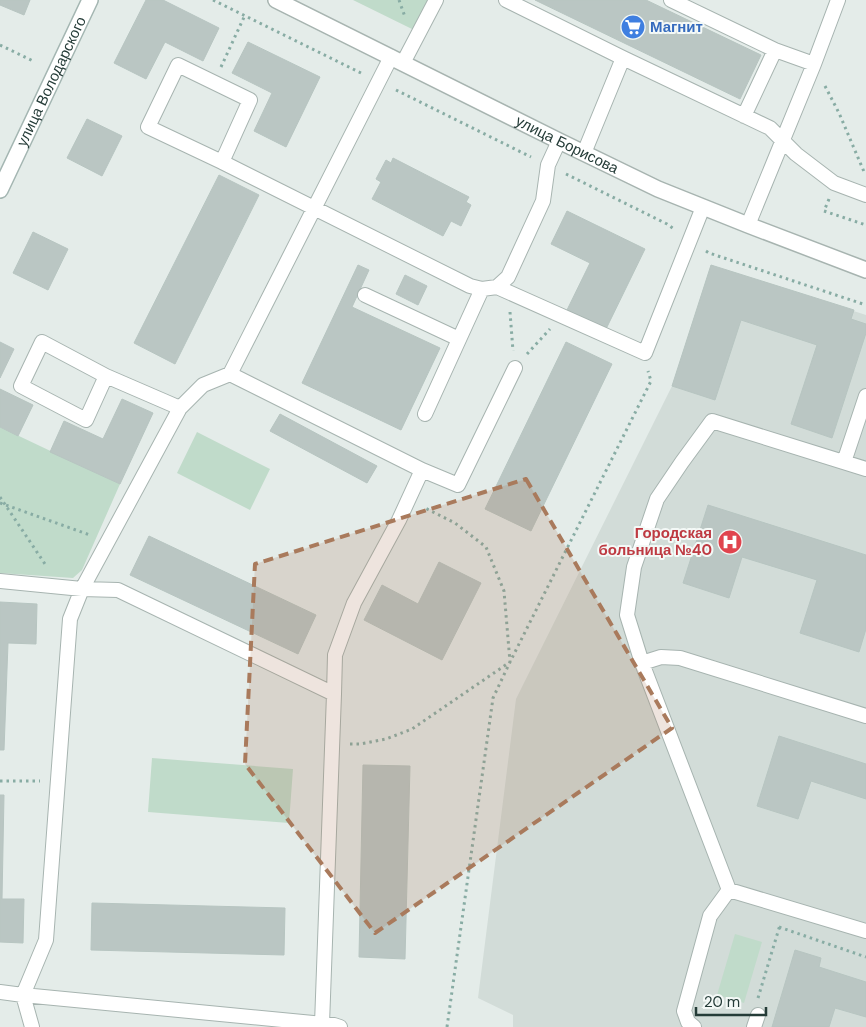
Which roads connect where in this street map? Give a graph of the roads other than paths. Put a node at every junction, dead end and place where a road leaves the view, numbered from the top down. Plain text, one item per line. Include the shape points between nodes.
1 (90, 0) edge
2 (276, 0) edge
3 (436, 0) edge
4 (506, 0) edge
5 (671, 0) edge
6 (838, 0) edge
7 (775, 50) junction
8 (623, 58) junction
9 (397, 60) junction
10 (814, 64) junction
11 (744, 116) junction
12 (559, 141) junction
13 (783, 141) junction
14 (584, 153) junction
15 (222, 162) junction
16 (0, 190) edge
17 (866, 195) edge
18 (702, 207) junction
19 (314, 209) junction
20 (748, 226) junction
21 (866, 270) edge
22 (482, 289) junction
23 (502, 289) junction
24 (365, 295) dead end
25 (459, 339) junction
26 (515, 368) road end
27 (230, 374) junction
28 (106, 376) junction
29 (866, 396) edge
30 (180, 408) junction
31 (425, 414) dead end
32 (844, 462) junction
33 (866, 469) edge
34 (422, 470) junction
35 (0, 581) edge
36 (82, 588) junction
37 (642, 663) junction
38 (334, 694) junction
39 (866, 716) edge
40 (729, 890) junction
41 (866, 931) edge
42 (0, 992) edge
43 (23, 995) junction
44 (322, 1024) junction
45 (32, 1027) edge
46 (340, 1027) edge
47 (694, 1027) edge

1 - 16 street, улица Володарского
2 - 9 street, улица Борисова
3 - 9 lane
4 - 8 lane
5 - 7 lane
6 - 10 lane
7 - 10 lane
7 - 11 lane
8 - 11 lane
8 - 14 lane
9 - 12 street, улица Борисова
9 - 19 lane
10 - 13 lane
11 - 13 lane via 770,128
12 - 14 street, улица Борисова
12 - 23 lane via 548,165 543,201
13 - 17 lane via 834,183
13 - 20 lane
14 - 18 street, улица Борисова
15 - 15 lane via 148,127 178,65 250,100
15 - 19 lane
18 - 20 street, улица Борисова
18 - 23 lane via 645,353
19 - 22 lane
19 - 27 lane
20 - 21 street, улица Борисова
22 - 23 lane
22 - 25 lane
24 - 25 lane
25 - 31 lane
26 - 34 lane via 458,485
27 - 30 lane via 203,385
27 - 34 lane
28 - 28 lane via 86,420 21,386 42,342
28 - 30 lane
29 - 32 lane
30 - 36 lane
32 - 33 lane
32 - 37 lane via 712,421 657,499 634,567 627,615
34 - 38 lane via 354,603 335,654
35 - 36 lane
36 - 38 lane via 118,590
36 - 43 lane via 70,618 46,940
37 - 39 lane via 661,657 680,658
37 - 40 lane
38 - 44 lane
40 - 41 lane
40 - 47 lane via 710,916 684,1011
42 - 43 lane
43 - 44 lane
43 - 45 lane
44 - 46 lane

